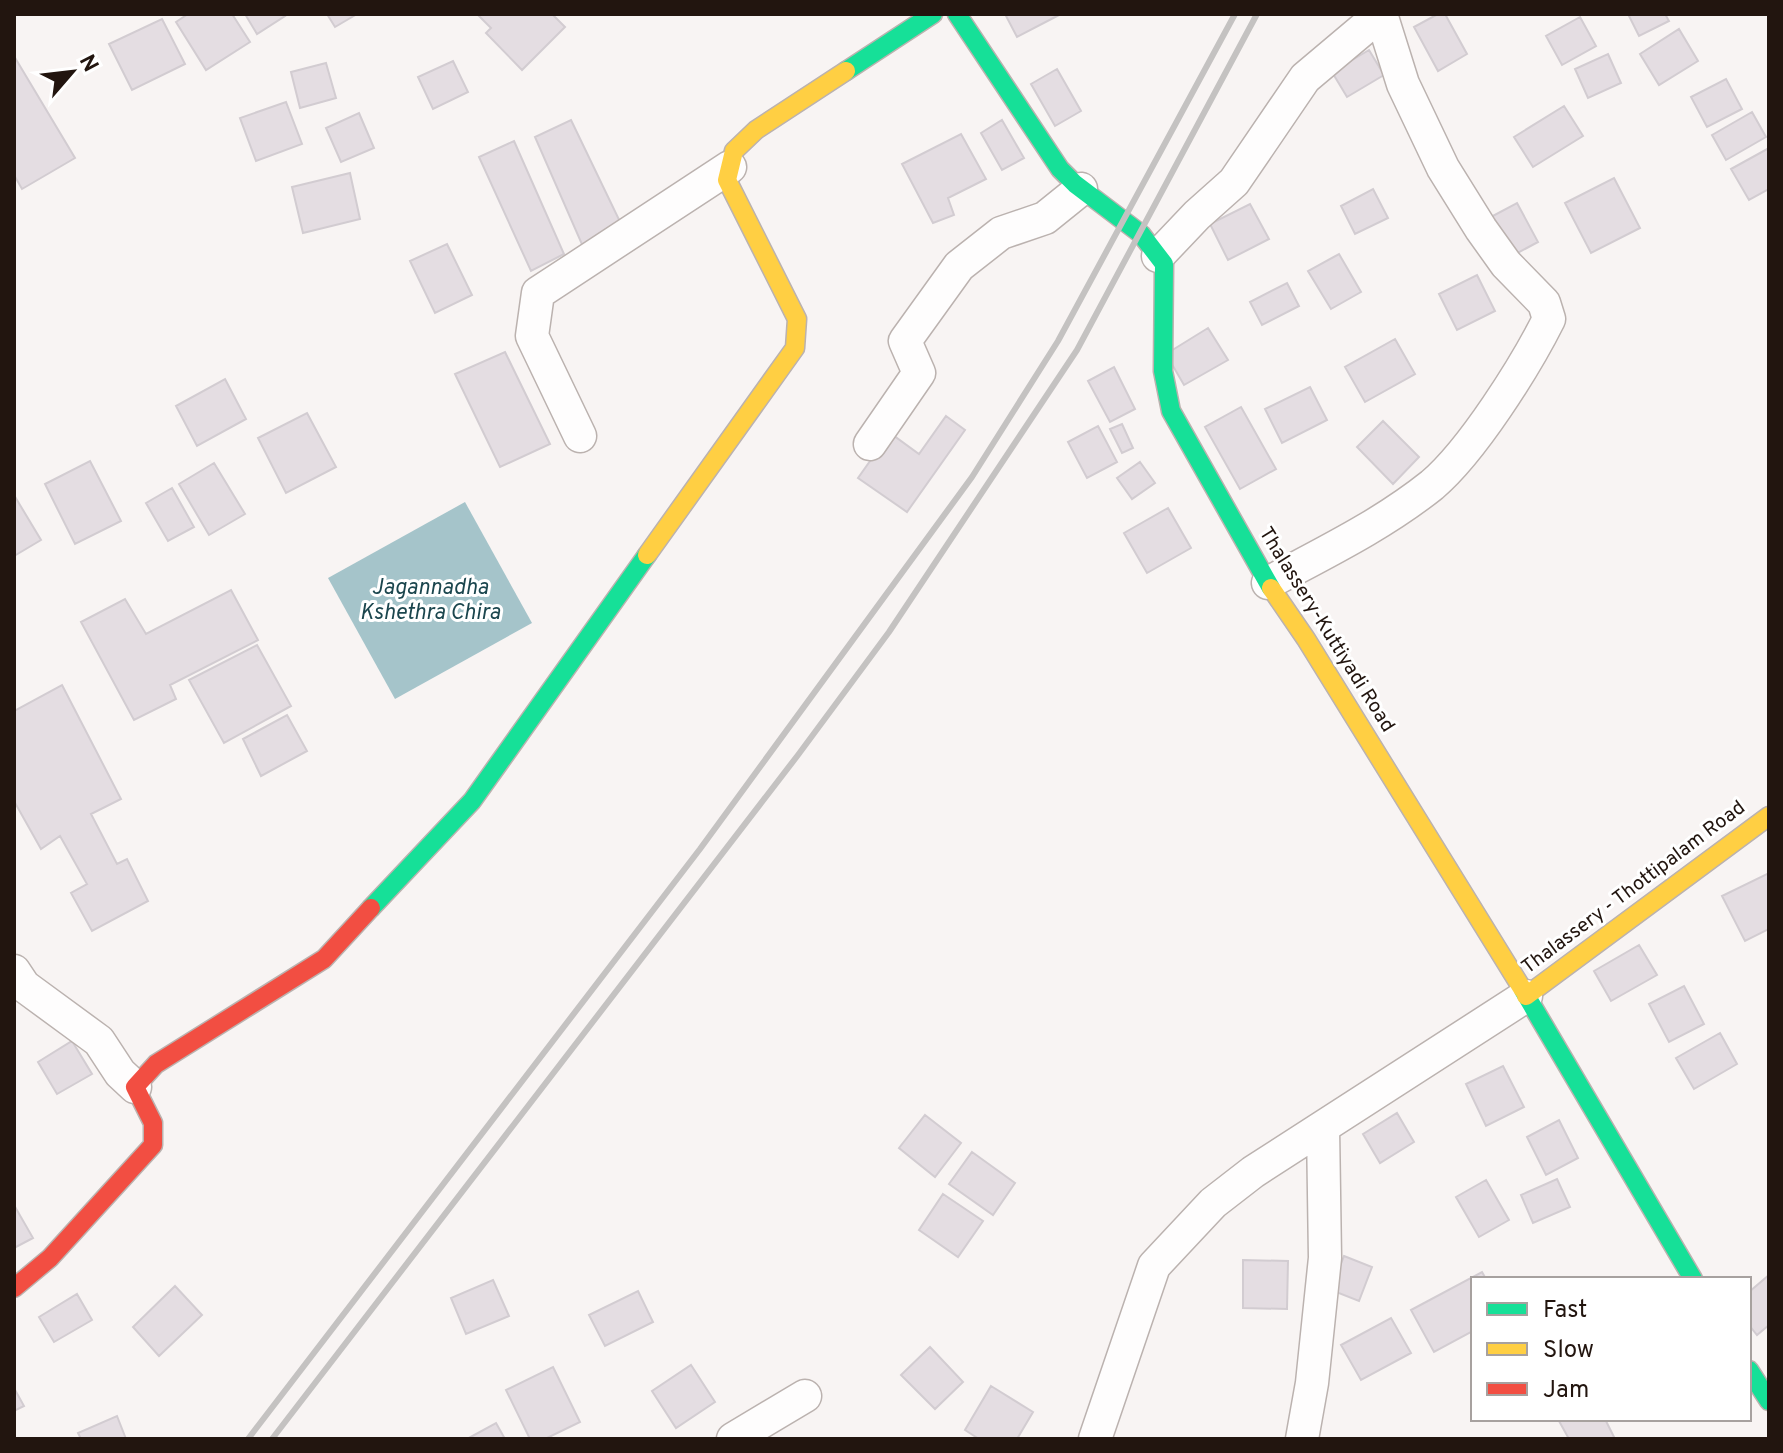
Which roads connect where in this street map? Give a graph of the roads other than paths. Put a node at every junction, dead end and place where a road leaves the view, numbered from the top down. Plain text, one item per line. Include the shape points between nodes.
1 (933, 14) edge
2 (957, 14) edge
3 (1381, 14) edge
4 (730, 167) junction
5 (1081, 189) junction
6 (1158, 256) junction
7 (580, 436) dead end
8 (870, 444) dead end
9 (1268, 583) junction
10 (1769, 816) edge
11 (14, 971) edge
12 (1526, 996) junction
13 (135, 1087) junction
14 (1323, 1128) junction
15 (1692, 1277) edge
16 (14, 1288) edge
17 (1751, 1373) edge
18 (805, 1396) dead end
19 (1769, 1401) edge
20 (733, 1439) edge
21 (1095, 1439) edge
22 (1302, 1439) edge

1 - 4 main road via 756,130 734,151
2 - 5 main road via 1043,147
3 - 6 street via 1305,78 1234,182
3 - 9 street via 1403,84 1443,168 1506,264 1544,303 1549,319 1478,434 1433,483 1361,534
4 - 7 street via 538,293 532,336
4 - 13 main road via 727,180 797,319 795,348 472,801 324,959 156,1064
5 - 6 main road via 1141,234
5 - 8 street via 1045,218 1001,233 959,266 905,341 919,373
6 - 9 main road, Thalassery-Kuttiyadi Road via 1166,283 1163,371 1171,411
9 - 12 main road, Thalassery-Kuttiyadi Road
10 - 12 main road, Thalassery - Thottipalam Road
11 - 13 street via 56,1013 99,1041
12 - 14 street
12 - 15 main road, Thalassery-Kuttiyadi Road
13 - 16 main road via 153,1123 153,1145 50,1258
14 - 21 street via 1213,1203 1154,1266
14 - 22 street via 1325,1258
17 - 19 main road
18 - 20 street

